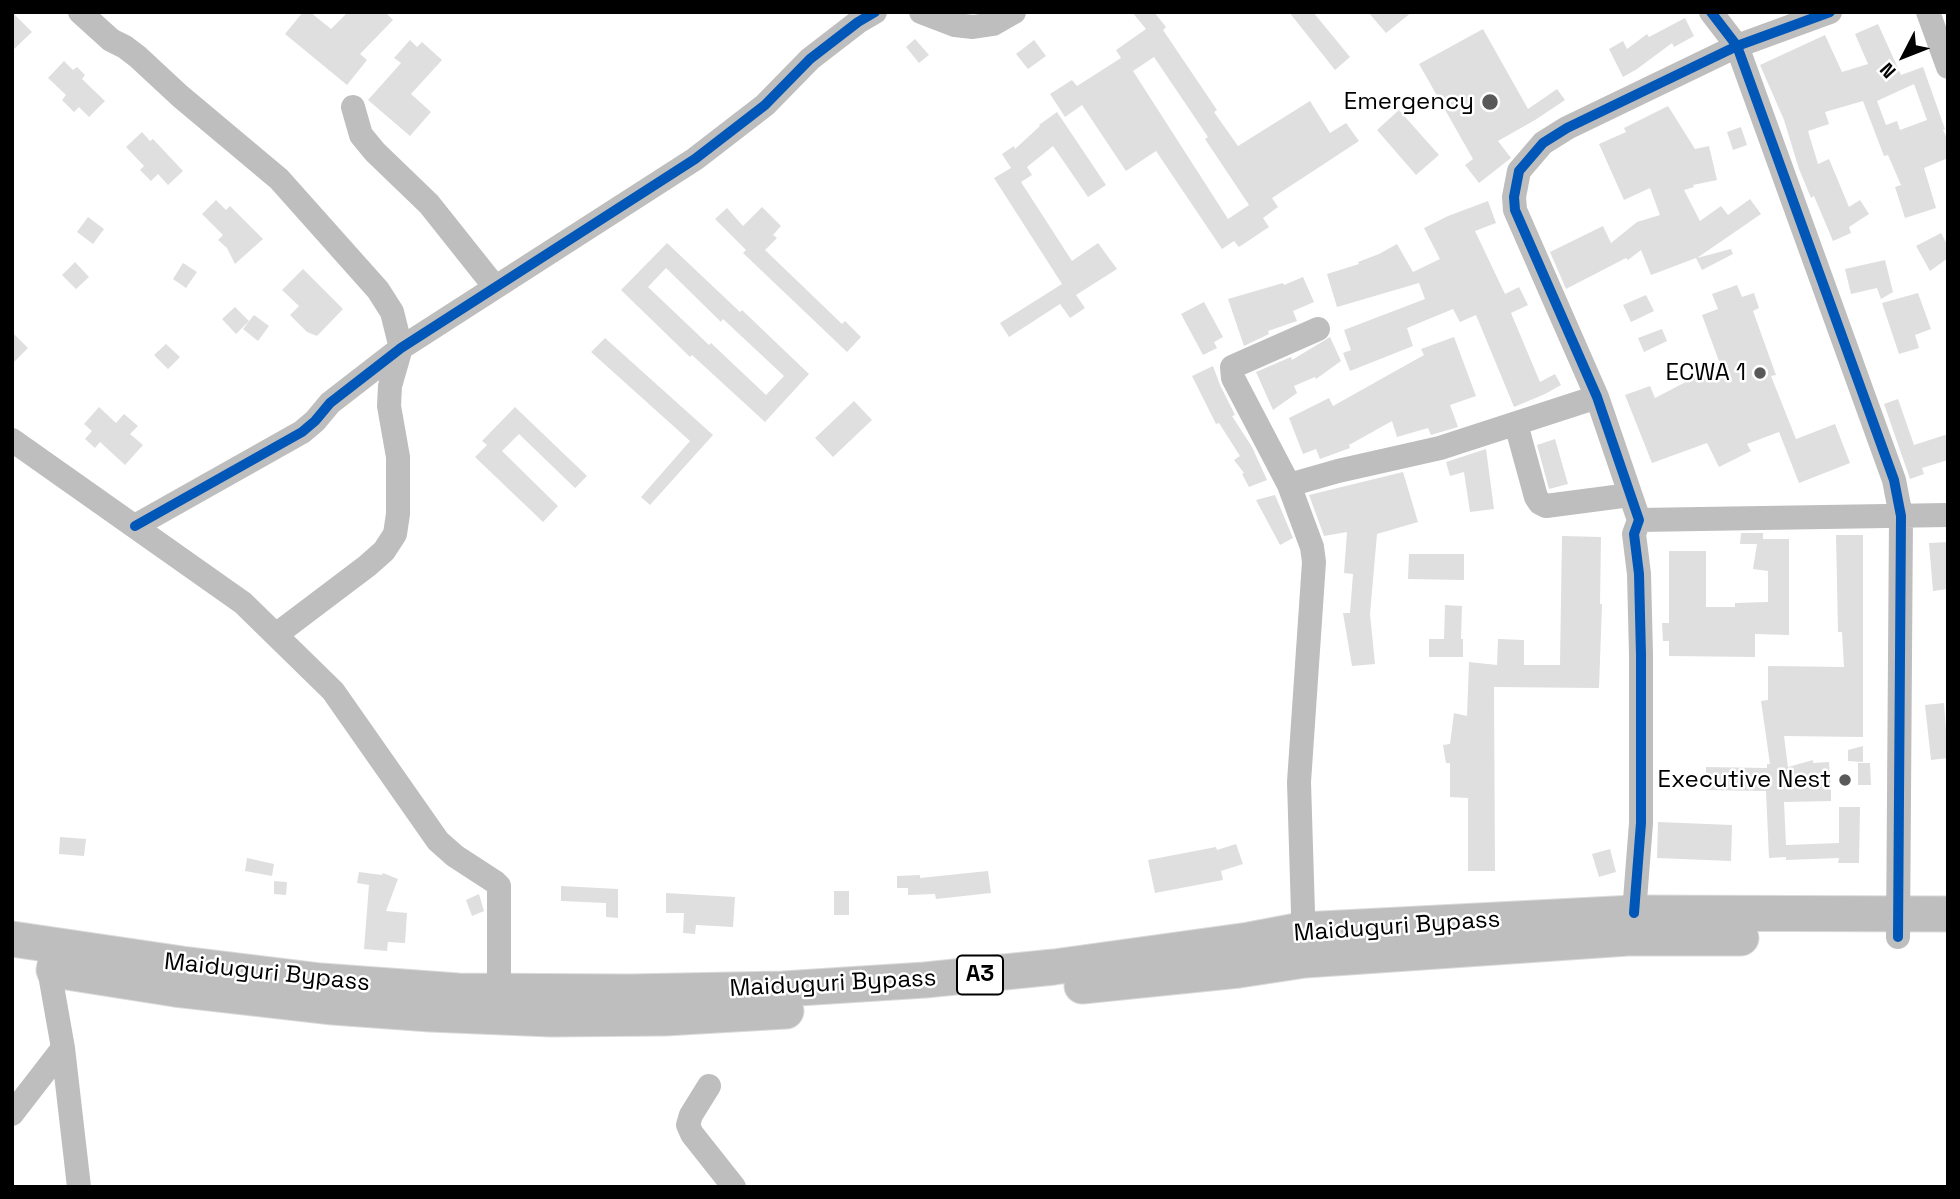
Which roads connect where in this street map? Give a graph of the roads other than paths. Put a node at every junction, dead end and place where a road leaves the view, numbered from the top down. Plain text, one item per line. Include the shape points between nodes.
1 (80, 12) edge
2 (876, 12) edge
3 (921, 12) edge
4 (1014, 12) edge
5 (1830, 12) edge
6 (1928, 12) edge
7 (1713, 13) edge
8 (1737, 46) junction
9 (1948, 67) edge
10 (353, 107) dead end
11 (495, 287) junction
12 (1318, 329) dead end
13 (401, 348) junction
14 (1597, 397) junction
15 (1516, 424) junction
16 (12, 440) edge
17 (1289, 485) junction
18 (1630, 495) junction
19 (1948, 515) edge
20 (1902, 516) junction
21 (1639, 520) junction
22 (135, 526) junction
23 (277, 634) junction
24 (1634, 913) junction
25 (1948, 914) edge
26 (1898, 925) junction
27 (1948, 938) edge
28 (12, 939) edge
29 (1304, 945) junction
30 (50, 957) junction
31 (12, 964) edge
32 (499, 991) junction
33 (63, 1048) junction
34 (709, 1086) dead end
35 (12, 1114) edge
36 (79, 1187) edge
37 (734, 1187) edge

1 - 13 street via 279,179 387,301
2 - 11 street via 810,59 765,105 695,159
3 - 4 street via 973,27
5 - 8 street
6 - 9 street
7 - 8 street
8 - 14 street via 1567,128 1543,143 1519,171 1516,210
8 - 20 street via 1894,480
10 - 11 street via 361,135 429,204
11 - 13 street
12 - 17 street via 1232,367 1233,378
13 - 22 street via 330,403 302,432
13 - 23 street via 389,406 398,457 395,534 367,566
14 - 15 street
14 - 18 street
15 - 17 street
15 - 18 street via 1540,503 1546,506
16 - 22 street
17 - 29 street via 1314,562 1299,782
18 - 21 street
19 - 20 street
20 - 21 street
20 - 26 street
21 - 24 street via 1634,534 1641,654 1641,823
22 - 23 street via 243,603
23 - 32 street via 334,691 438,842 499,886
24 - 26 highway, Maiduguri Bypass / A3
24 - 29 highway, Maiduguri Bypass / A3
25 - 26 highway, Maiduguri Bypass / A3
26 - 27 highway, Maiduguri Bypass / A3
26 - 29 highway, Maiduguri Bypass / A3 via 1628,938
28 - 30 highway, Maiduguri Bypass / A3
29 - 30 highway, Maiduguri Bypass / A3 via 1239,970 1047,990 665,1018 551,1018 333,1007 175,989
29 - 32 highway, Maiduguri Bypass / A3 via 1249,940 1054,967 783,989
30 - 31 highway, Maiduguri Bypass / A3
30 - 32 highway, Maiduguri Bypass / A3
30 - 33 street
33 - 35 street
33 - 36 street
34 - 37 street via 688,1125

